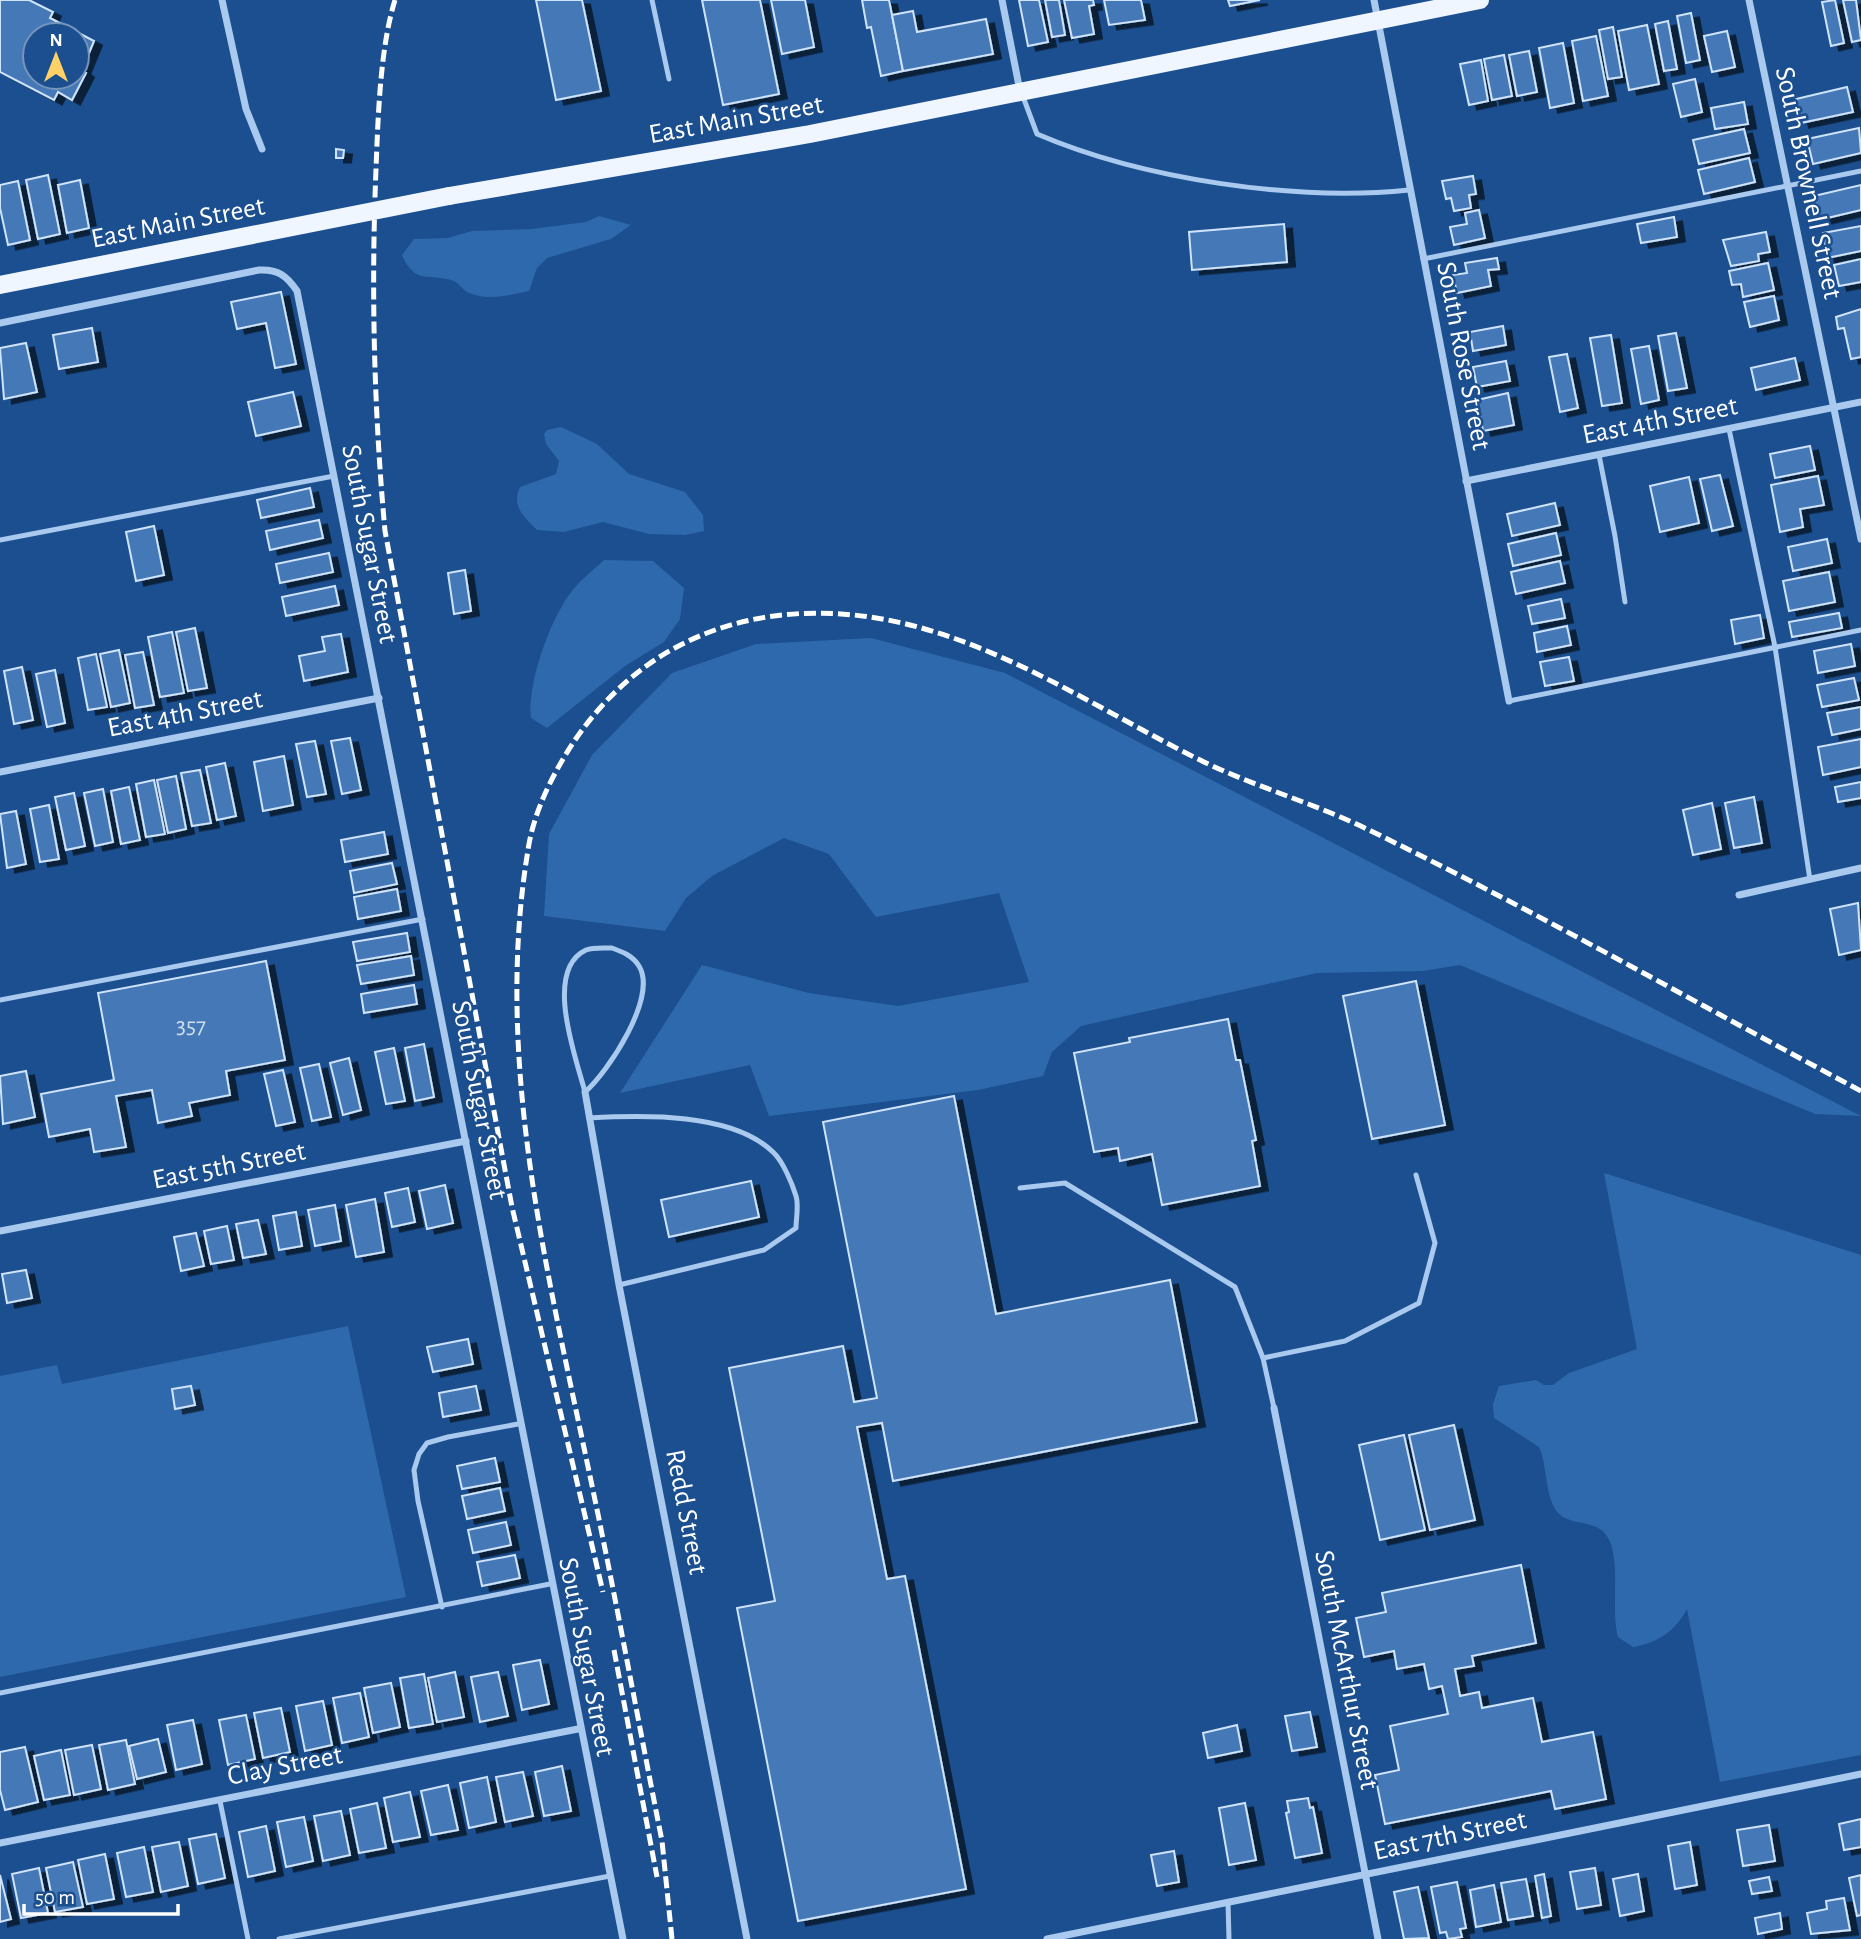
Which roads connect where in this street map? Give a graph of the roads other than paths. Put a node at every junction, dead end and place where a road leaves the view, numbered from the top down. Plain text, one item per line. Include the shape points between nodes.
1 (222, 0) edge
2 (652, 0) edge
3 (1002, 0) edge
4 (1374, 0) edge
5 (1480, 0) edge
6 (1749, 0) edge
7 (1378, 20) junction
8 (669, 79) dead end
9 (1020, 91) junction
10 (262, 149) dead end
11 (1861, 172) edge
12 (1786, 186) junction
13 (1409, 190) junction
14 (1423, 259) junction
15 (0, 285) edge
16 (0, 323) edge
17 (1861, 402) edge
18 (1836, 407) junction
19 (1729, 429) junction
20 (1599, 455) junction
21 (334, 476) junction
22 (1466, 481) junction
23 (1861, 539) edge
24 (0, 540) edge
25 (1625, 602) dead end
26 (1861, 630) edge
27 (1775, 647) junction
28 (379, 698) junction
29 (1509, 701) joint
30 (0, 772) edge
31 (1861, 868) edge
32 (1810, 880) junction
33 (1739, 895) dead end
34 (424, 919) junction
35 (0, 1000) edge
36 (585, 1092) junction
37 (589, 1118) junction
38 (466, 1141) junction
39 (1416, 1175) dead end
40 (1020, 1188) dead end
41 (0, 1231) edge
42 (619, 1285) junction
43 (1263, 1358) junction
44 (1274, 1408) joint
45 (518, 1424) junction
46 (550, 1584) junction
47 (442, 1607) junction
48 (0, 1693) edge
49 (578, 1729) junction
50 (1861, 1774) edge
51 (220, 1801) junction
52 (0, 1843) edge
53 (1365, 1875) junction
54 (610, 1876) junction
55 (1228, 1902) junction
56 (1063, 1937) edge
57 (247, 1939) edge
58 (279, 1939) edge
59 (622, 1939) edge
60 (747, 1939) edge
61 (1047, 1939) edge
62 (1229, 1939) edge
63 (1378, 1939) edge

1 - 10 street via 246,109
2 - 8 lane
3 - 9 street
4 - 7 street, South Rose Street
5 - 7 main road, East Main Street
6 - 12 street, South Brownell Street
7 - 9 main road, East Main Street
7 - 13 street, South Rose Street
9 - 13 lane via 1037,134 1080,153 1281,192
9 - 15 main road, East Main Street, bridge via 810,135 449,196
11 - 12 lane
12 - 14 lane
12 - 18 street, South Brownell Street
13 - 14 street, South Rose Street
14 - 22 street, South Rose Street
16 - 21 street, South Sugar Street via 259,270 283,274 297,291
17 - 18 street, East 4th Street
18 - 19 street, East 4th Street
18 - 23 street, South Brownell Street
19 - 20 street, East 4th Street
19 - 27 lane
20 - 22 street, East 4th Street
20 - 25 lane
21 - 24 lane
21 - 28 street, South Sugar Street
22 - 29 street, South Rose Street
26 - 27 lane
27 - 29 lane
27 - 32 lane
28 - 30 street, East 4th Street
28 - 34 street, South Sugar Street
31 - 32 street
32 - 33 street
34 - 35 lane
34 - 38 street, South Sugar Street
36 - 36 lane via 567,1020 565,975 571,961 587,949 612,948 640,967 645,988 626,1037
36 - 37 street, Redd Street
37 - 42 street, Redd Street
37 - 42 lane via 716,1123 752,1136 775,1154 797,1197 796,1227 764,1251
38 - 41 street, East 5th Street
38 - 45 street, South Sugar Street
39 - 43 lane via 1435,1243 1419,1303 1345,1341
40 - 43 lane via 1065,1183 1235,1287
42 - 60 street, Redd Street
43 - 44 lane
44 - 53 street, South McArthur Street
45 - 46 street, South Sugar Street
45 - 47 lane via 428,1443 419,1454 414,1470 418,1502
46 - 47 lane
46 - 49 street, South Sugar Street
47 - 48 lane
49 - 51 street, Clay Street
49 - 54 street, South Sugar Street
50 - 53 street, East 7th Street
51 - 52 street, Clay Street
51 - 57 lane
53 - 55 street, East 7th Street
53 - 63 street, South McArthur Street
54 - 58 lane
54 - 59 street, South Sugar Street
55 - 56 street, East 7th Street
55 - 62 lane
56 - 61 street, East 7th Street

